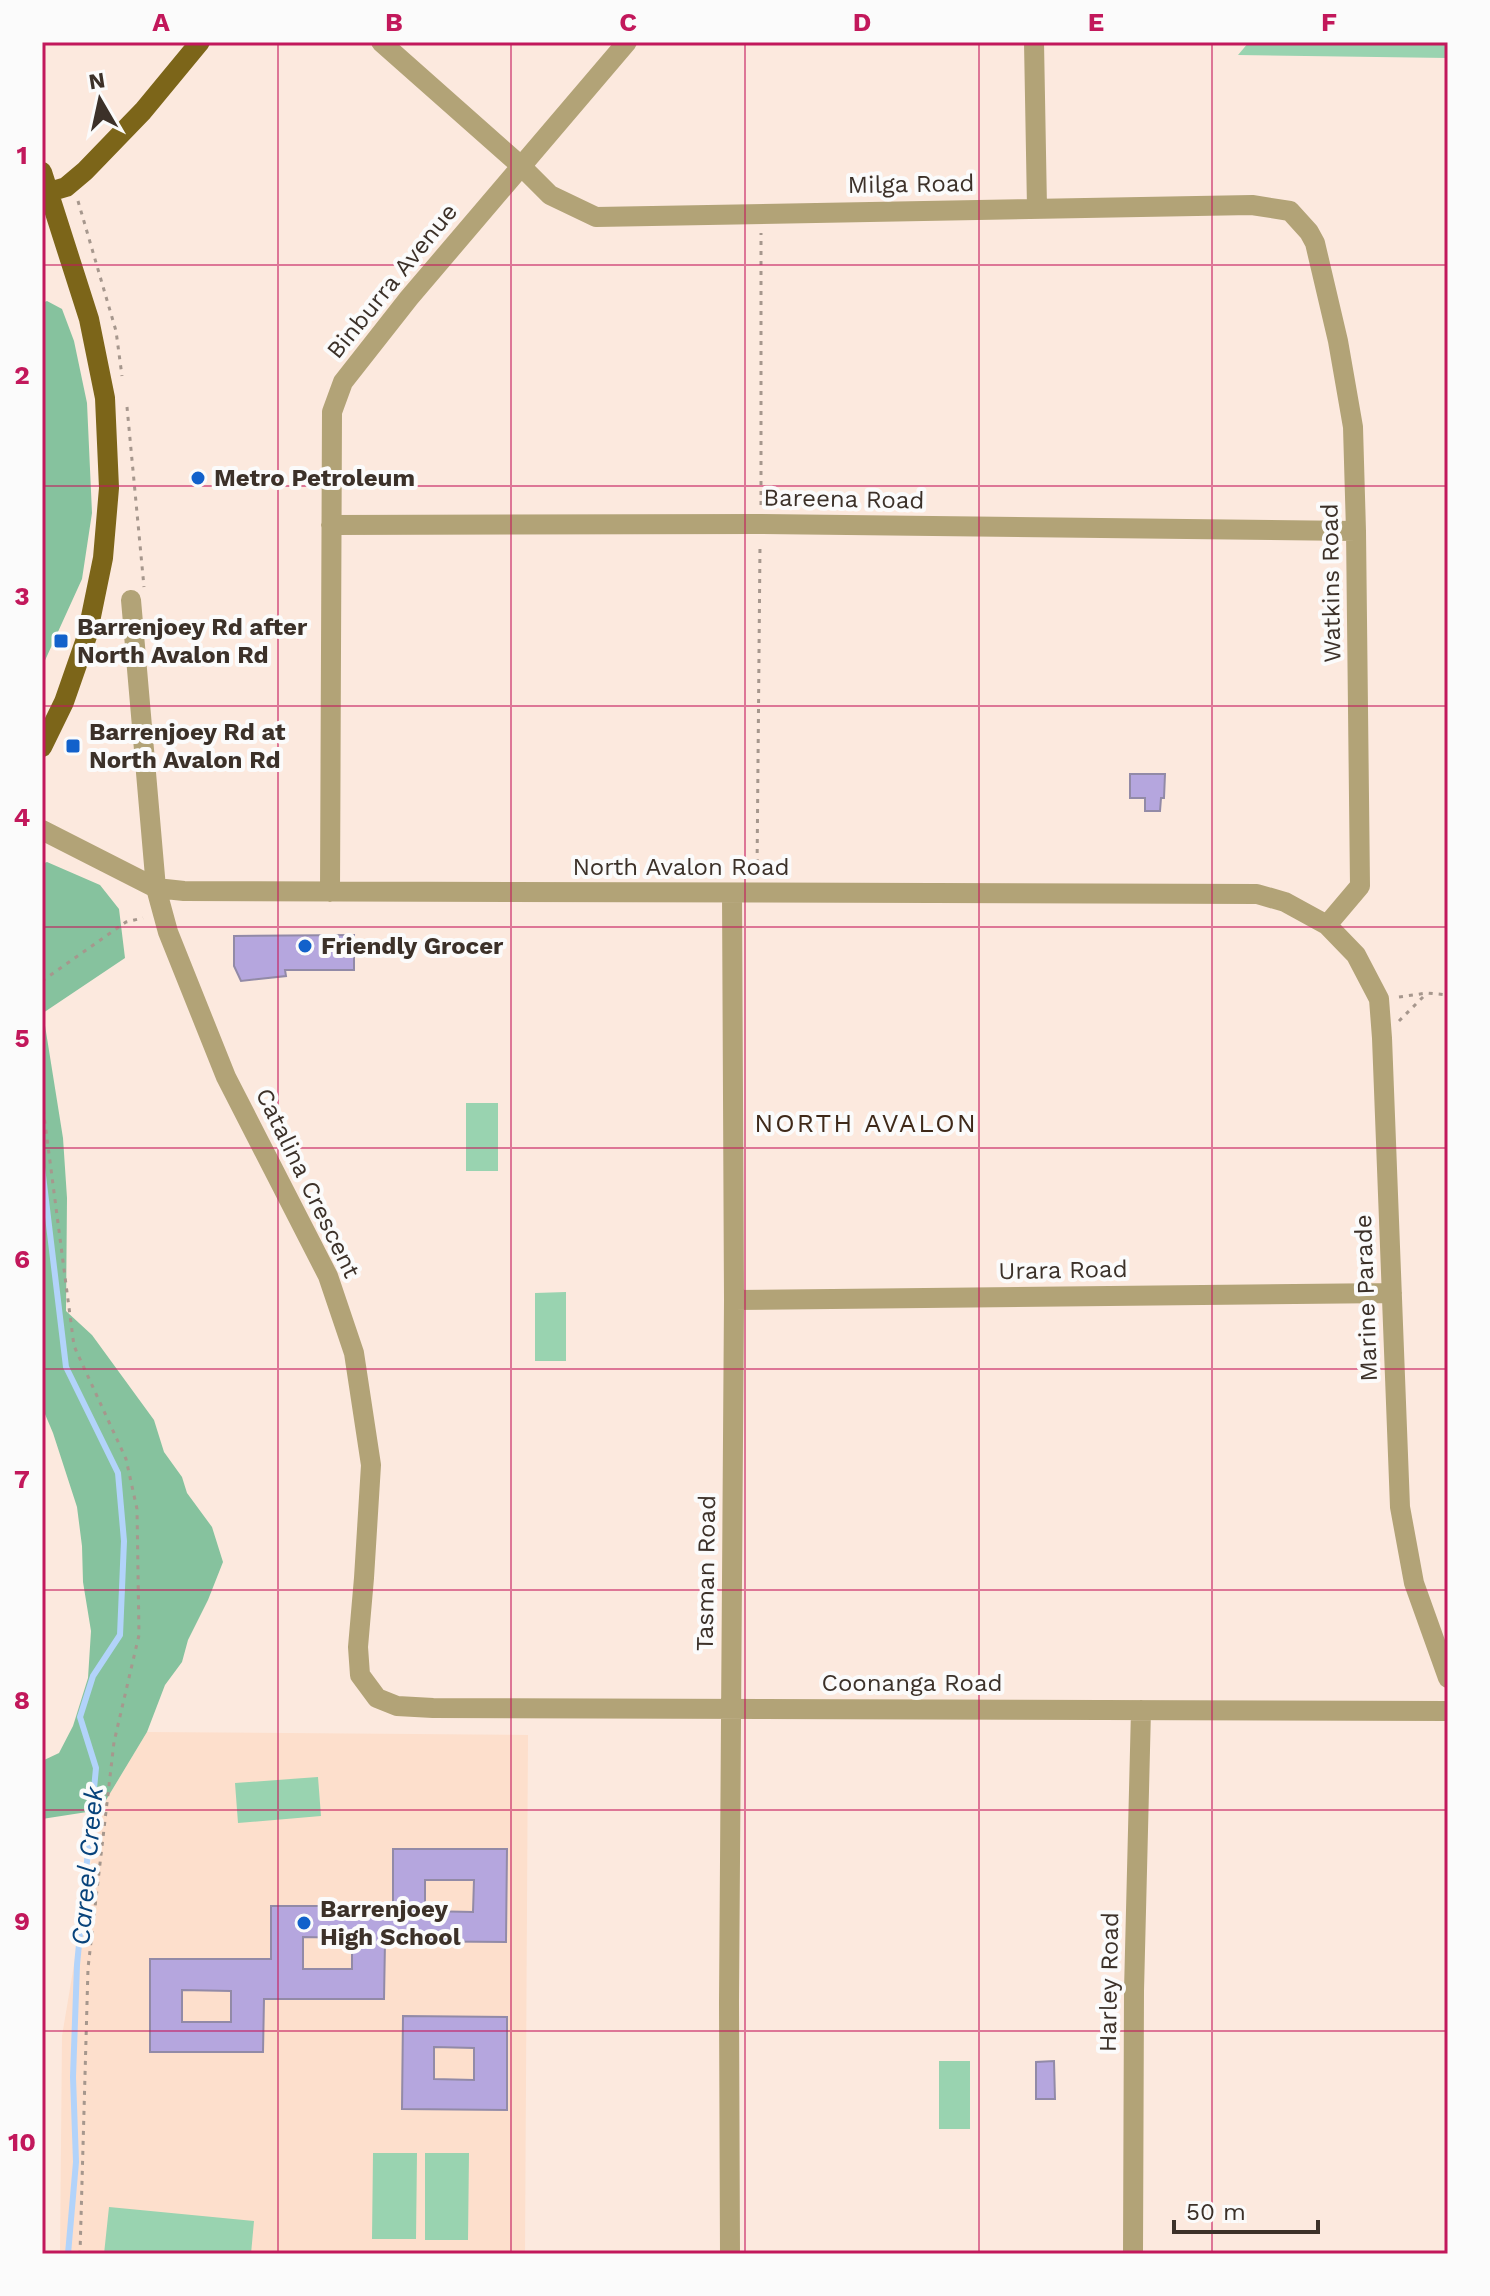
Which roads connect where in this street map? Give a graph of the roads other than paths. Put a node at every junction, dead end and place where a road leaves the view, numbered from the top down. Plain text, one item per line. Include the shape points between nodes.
1 (200, 42) edge
2 (381, 42) edge
3 (627, 42) edge
4 (1034, 42) edge
5 (521, 166) junction
6 (42, 172) edge
7 (49, 192) junction
8 (1037, 208) junction
9 (1309, 232) joint
10 (331, 525) junction
11 (1356, 531) junction
12 (137, 594) road end
13 (42, 747) edge
14 (42, 830) edge
15 (156, 888) junction
16 (330, 892) junction
17 (732, 893) junction
18 (1327, 925) junction
19 (1392, 1293) junction
20 (734, 1300) junction
21 (1448, 1678) edge
22 (377, 1698) joint
23 (730, 1708) junction
24 (1141, 1710) junction
25 (1448, 1711) edge
26 (730, 2254) edge
27 (1133, 2254) edge

1 - 7 main road via 143,111 72,182
2 - 5 street, Milga Road
3 - 5 street, Binburra Avenue
4 - 8 street
5 - 8 street, Milga Road via 550,195 596,217
5 - 10 street, Binburra Avenue via 343,382 332,412
6 - 7 main road
7 - 13 main road via 100,371 109,488 103,558 87,636
8 - 9 street, Milga Road via 1252,205 1290,211
9 - 11 street, Watkins Road via 1322,268 1353,427
10 - 11 street, Bareena Road
10 - 16 street, Binburra Avenue
11 - 18 street, Watkins Road via 1360,886
12 - 15 street, Catalina Crescent
14 - 15 street, North Avalon Road
15 - 16 street, North Avalon Road
15 - 22 street, Catalina Crescent via 168,932 226,1077 328,1276 354,1353 371,1465 358,1647 360,1675
16 - 17 street, North Avalon Road
17 - 18 street, North Avalon Road via 1257,894 1285,902
17 - 20 street, Tasman Road
18 - 19 street, Marine Parade via 1356,955 1379,999
19 - 20 street, Urara Road
19 - 21 street, Marine Parade via 1400,1507 1414,1583
20 - 23 street, Tasman Road
22 - 23 street, Coonanga Road via 397,1706 433,1708
23 - 24 street, Coonanga Road
23 - 26 street, Tasman Road
24 - 25 street, Coonanga Road
24 - 27 street, Harley Road

